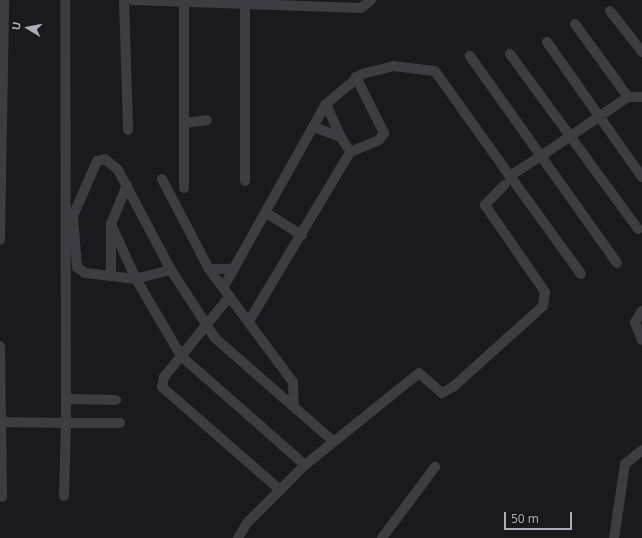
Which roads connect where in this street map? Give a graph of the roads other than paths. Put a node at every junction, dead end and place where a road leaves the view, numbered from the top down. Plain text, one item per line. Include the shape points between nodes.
1 (4, 0) edge
2 (65, 0) edge
3 (124, 0) edge
4 (133, 0) edge
5 (371, 0) edge
6 (184, 3) junction
7 (245, 3) edge
8 (610, 11) dead end
9 (575, 24) dead end
10 (547, 42) dead end
11 (642, 52) edge
12 (510, 54) dead end
13 (470, 56) dead end
14 (356, 77) junction
15 (628, 97) junction
16 (642, 97) edge
17 (326, 104) junction
18 (600, 116) junction
19 (207, 120) dead end
20 (184, 122) junction
21 (314, 127) junction
22 (128, 130) dead end
23 (571, 136) junction
24 (341, 138) junction
25 (350, 152) junction
26 (540, 156) junction
27 (510, 176) junction
28 (642, 176) edge
29 (162, 179) dead end
30 (246, 181) dead end
31 (127, 185) junction
32 (504, 185) dead end
33 (184, 188) dead end
34 (268, 214) junction
35 (111, 224) junction
36 (638, 230) dead end
37 (302, 235) junction
38 (0, 240) edge
39 (617, 263) dead end
40 (209, 269) junction
41 (234, 269) junction
42 (171, 270) junction
43 (581, 274) dead end
44 (110, 276) junction
45 (136, 279) junction
46 (227, 292) junction
47 (642, 311) edge
48 (249, 321) junction
49 (206, 327) junction
50 (642, 340) edge
51 (0, 346) edge
52 (180, 356) junction
53 (66, 399) junction
54 (116, 400) dead end
55 (294, 406) junction
56 (0, 422) edge
57 (120, 423) dead end
58 (66, 424) junction
59 (333, 441) junction
60 (642, 450) edge
61 (305, 465) junction
62 (435, 468) dead end
63 (280, 490) junction
64 (64, 496) dead end
65 (2, 497) dead end
66 (238, 538) edge
67 (382, 538) edge
68 (614, 538) edge

1 - 38 street
2 - 53 street
3 - 22 street
4 - 6 street
5 - 7 street via 361,8
6 - 7 street
6 - 20 street
7 - 30 street
8 - 11 street
9 - 15 street
10 - 18 street
12 - 23 street
13 - 26 street
14 - 17 street
14 - 25 street via 384,133 379,140
14 - 27 street via 393,66 435,70
15 - 16 street
15 - 18 street
17 - 21 street
17 - 24 street
18 - 23 street
18 - 28 street
19 - 20 street
20 - 33 street
21 - 24 street
21 - 34 street
23 - 26 street
23 - 36 street
24 - 25 street
25 - 37 street
26 - 27 street
26 - 39 street
27 - 43 street
29 - 40 street
31 - 35 street
31 - 42 street
31 - 44 street via 110,162 97,161 73,216 77,267 85,272
32 - 59 street via 485,205 545,292 543,306 458,384 442,393 419,373
34 - 37 street
34 - 41 street
35 - 44 street
35 - 45 street
37 - 48 street
40 - 41 street
40 - 46 street
41 - 46 street
42 - 45 street
42 - 49 street
44 - 45 street
45 - 52 street
46 - 48 street
46 - 49 street
47 - 50 street via 635,322
48 - 55 street via 293,382
49 - 52 street
49 - 55 street
51 - 56 street
52 - 61 street
52 - 63 street via 164,378 163,391
53 - 54 street
53 - 58 street
55 - 59 street
56 - 58 street
56 - 65 street
57 - 58 street
58 - 64 street
59 - 61 street
60 - 68 street via 624,464
61 - 63 street
62 - 67 street
63 - 66 street

